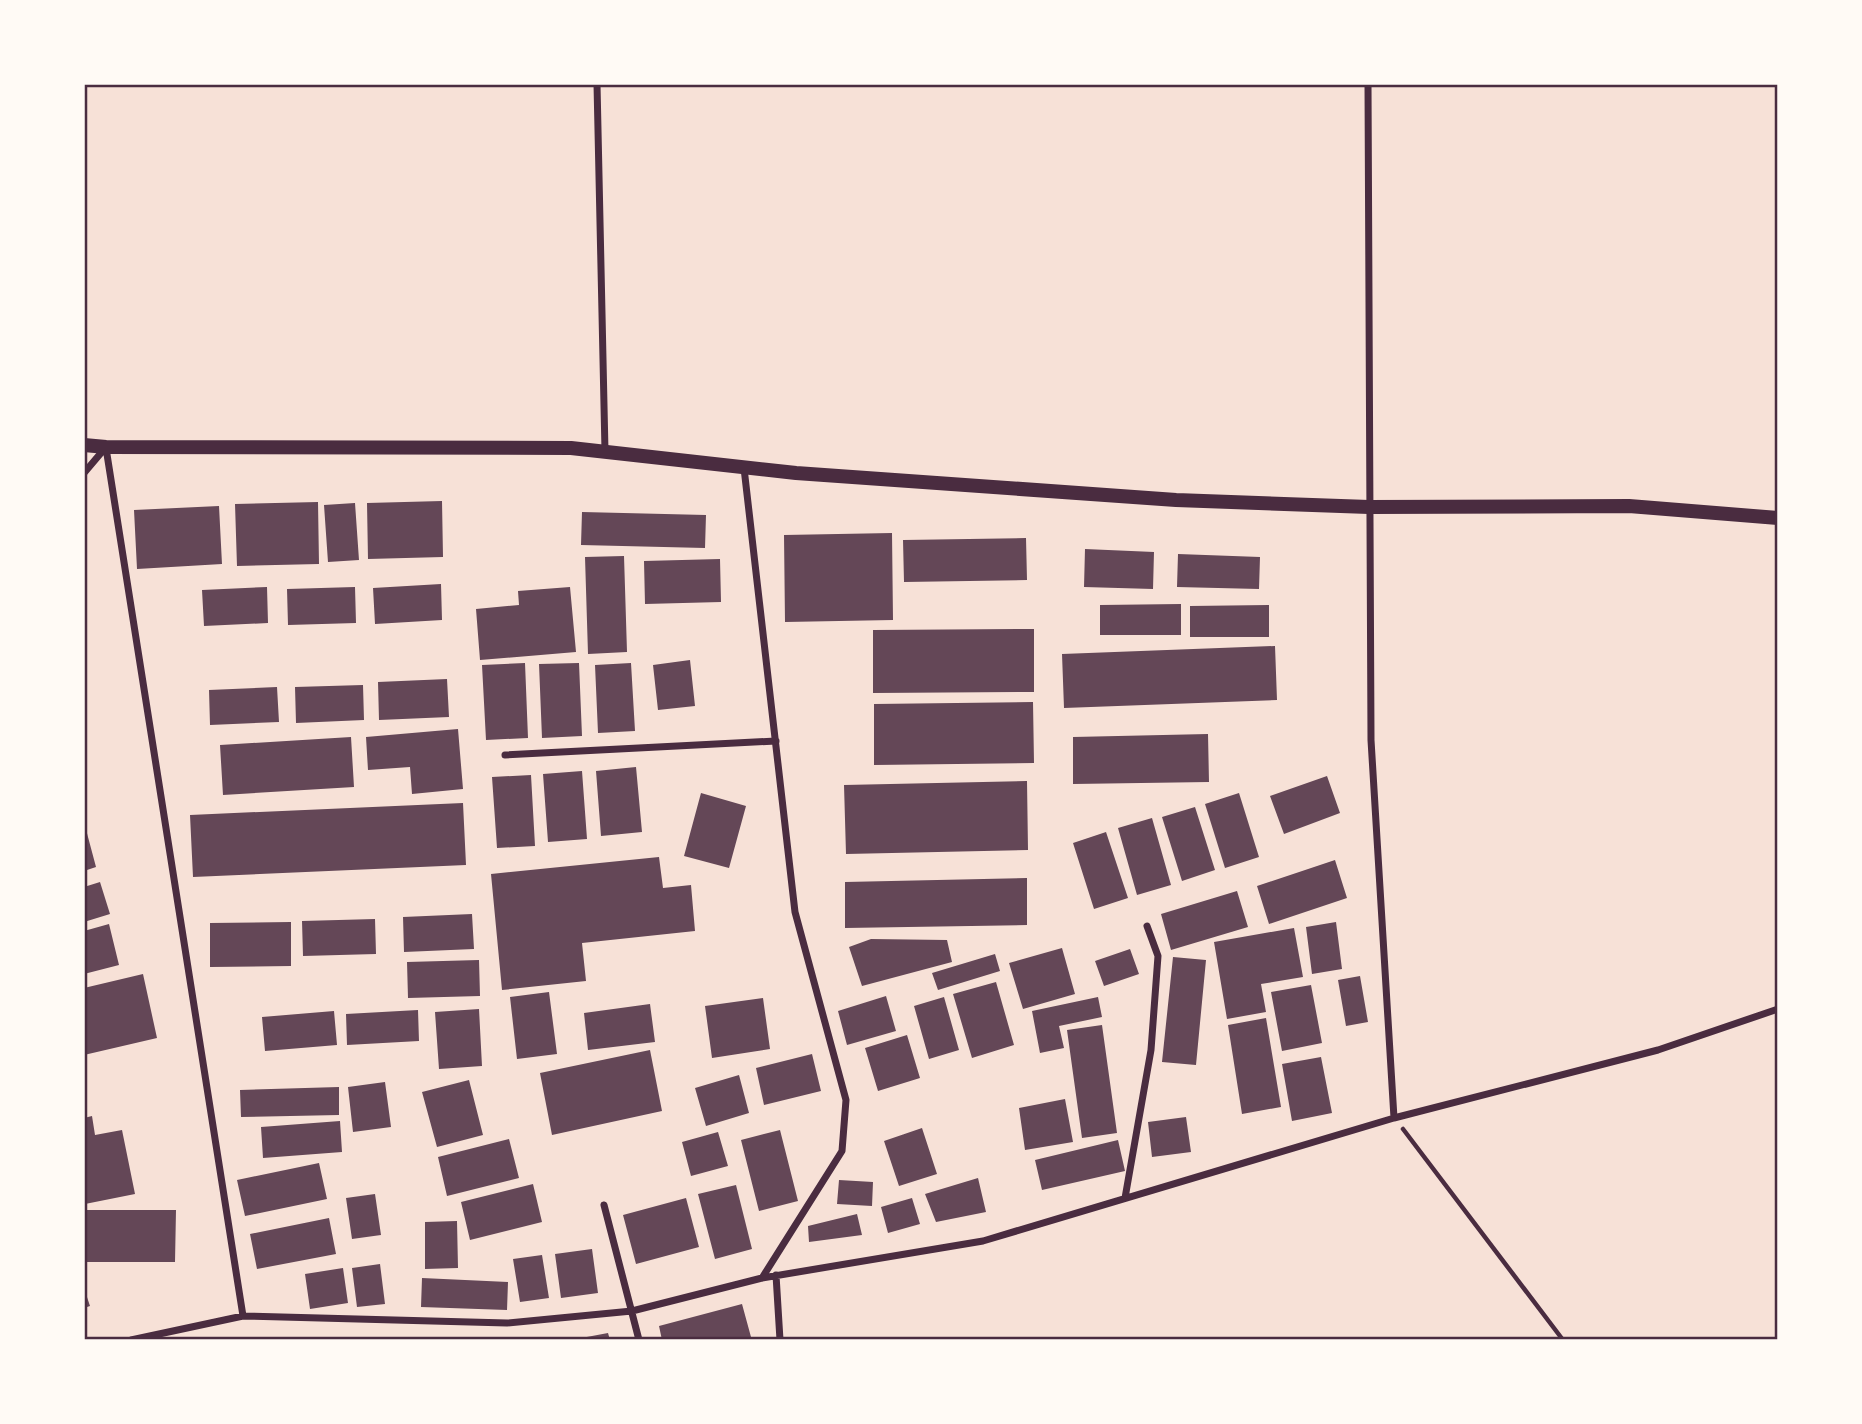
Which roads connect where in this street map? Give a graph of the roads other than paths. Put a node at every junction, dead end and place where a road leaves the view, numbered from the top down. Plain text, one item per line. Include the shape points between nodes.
1 (597, 84) edge
2 (1368, 84) edge
3 (84, 445) edge
4 (106, 447) junction
5 (605, 451) junction
6 (744, 467) junction
7 (84, 473) edge
8 (1369, 507) junction
9 (1778, 518) edge
10 (776, 741) junction
11 (505, 755) dead end
12 (1147, 926) dead end
13 (1778, 1009) edge
14 (1394, 1118) junction
15 (1125, 1198) junction
16 (604, 1205) dead end
17 (776, 1275) junction
18 (762, 1278) junction
19 (632, 1311) junction
20 (243, 1316) junction
21 (131, 1340) edge
22 (639, 1340) edge
23 (780, 1340) edge

1 - 5 street
2 - 8 street
3 - 4 main road
4 - 5 main road via 557,447
4 - 7 street
4 - 20 street
5 - 6 main road
6 - 8 main road via 1163,499
6 - 10 street
8 - 9 main road via 1629,506
8 - 14 street via 1371,740
10 - 11 street
10 - 18 street via 795,912 846,1100 842,1151
12 - 15 street via 1158,956 1151,1050
13 - 14 street via 1658,1050
14 - 15 street
15 - 17 street via 983,1241
16 - 19 street
17 - 18 street
17 - 23 street
18 - 19 street
19 - 20 street via 507,1323
19 - 22 street
20 - 21 street

